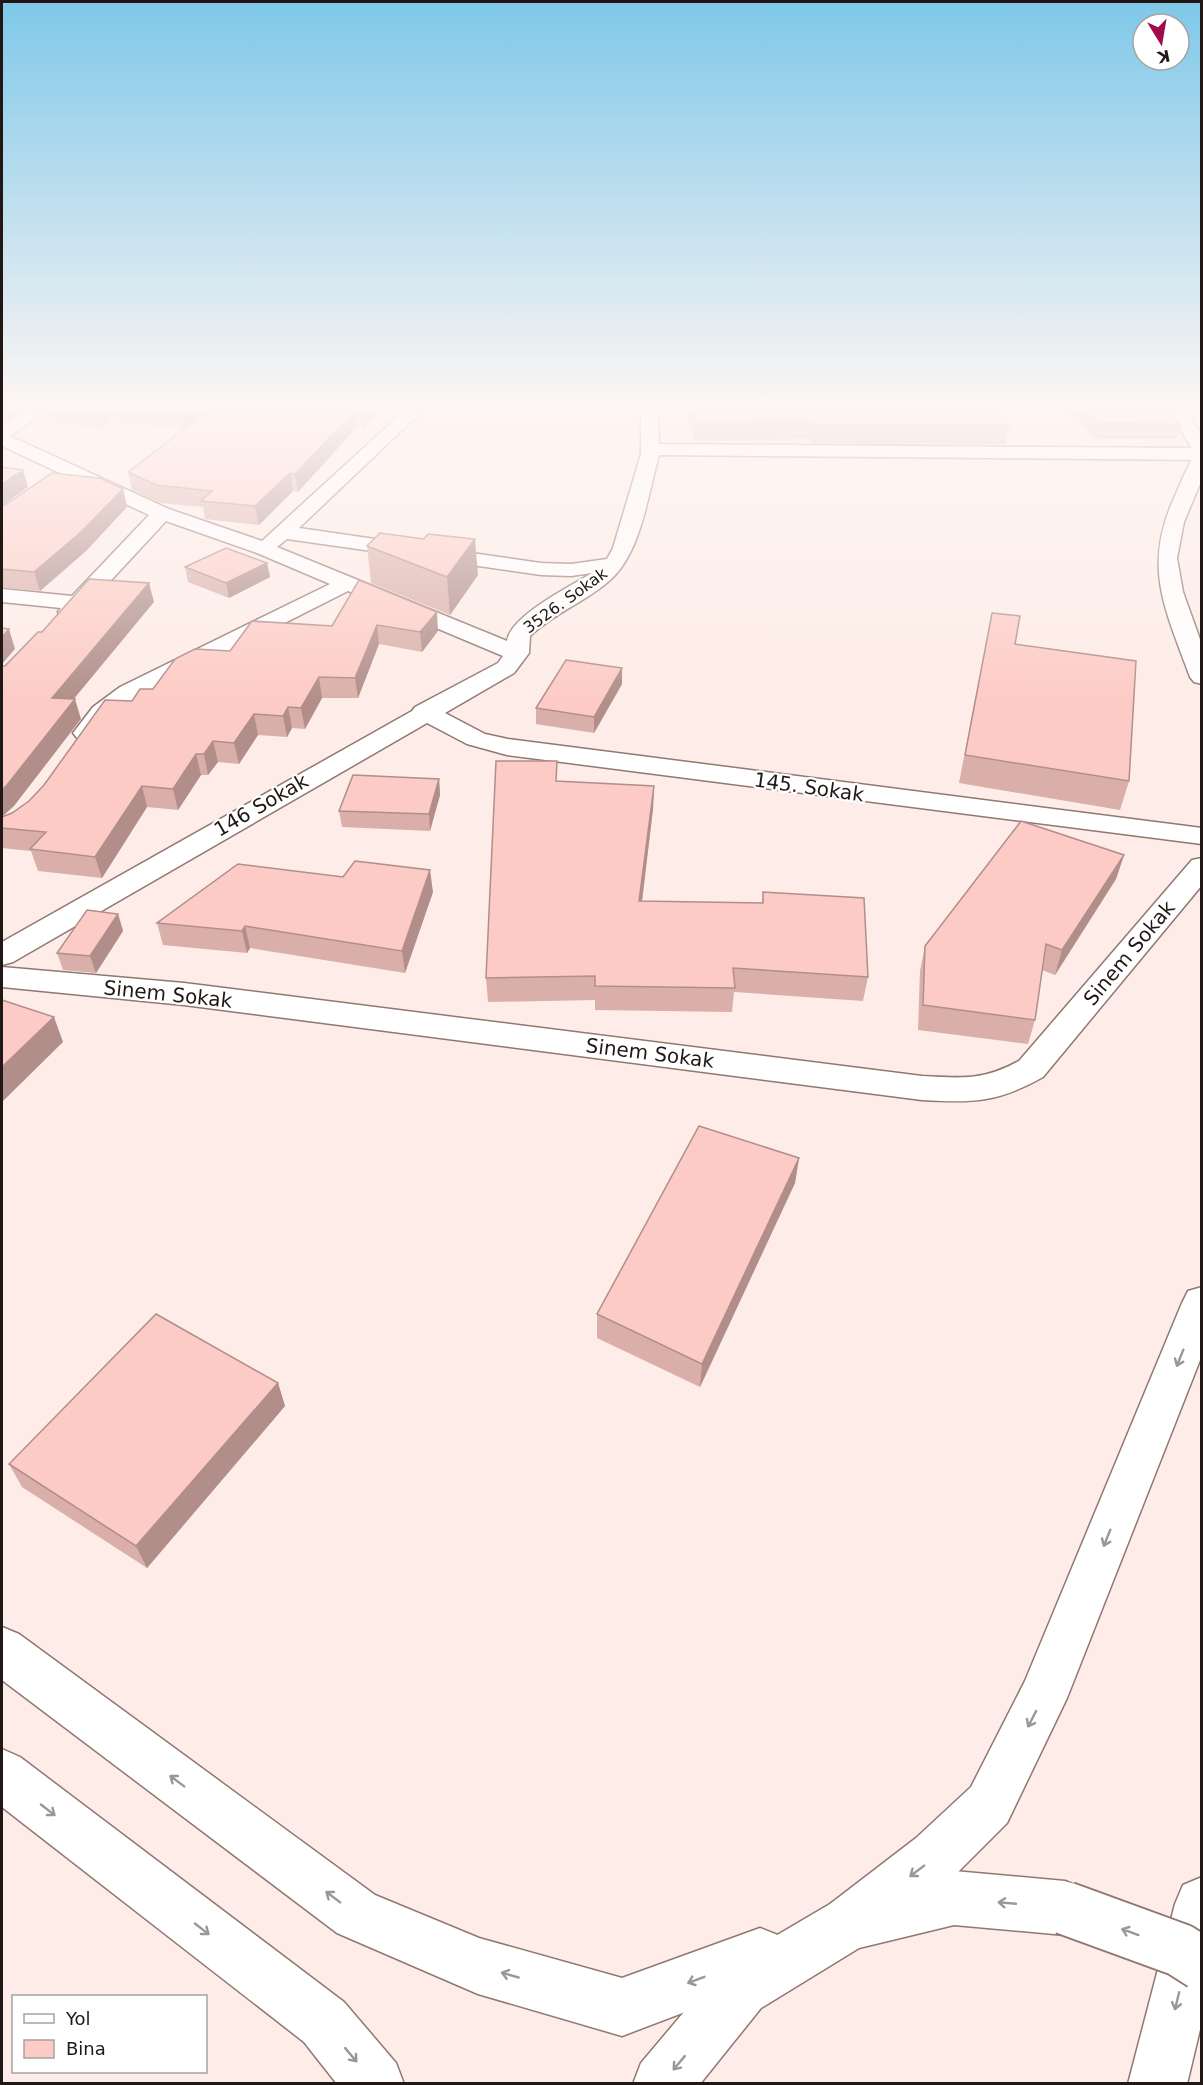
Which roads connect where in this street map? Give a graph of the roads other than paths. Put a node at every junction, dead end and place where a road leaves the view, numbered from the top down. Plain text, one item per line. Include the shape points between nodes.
1 (152, 508) edge
2 (309, 508) edge
3 (634, 508) edge
4 (1180, 508) edge
5 (162, 513) junction
6 (284, 532) junction
7 (264, 549) junction
8 (615, 563) junction
9 (346, 584) junction
10 (2, 596) edge
11 (77, 603) junction
12 (52, 628) edge
13 (517, 653) junction
14 (1202, 677) edge
15 (424, 712) junction
16 (74, 749) edge
17 (1202, 836) edge
18 (1202, 866) edge
19 (2, 955) edge
20 (2, 977) edge
21 (1202, 1303) edge
22 (2, 1651) edge
23 (2, 1775) edge
24 (1202, 1904) edge
25 (849, 1923) junction
26 (1202, 1964) edge
27 (375, 2084) edge
28 (662, 2084) edge
29 (1156, 2084) edge

1 - 5 main road
2 - 6 main road
3 - 8 main road, 3526. Sokak via 624,548
4 - 14 main road via 1167,546 1171,587
5 - 7 main road
5 - 11 main road
6 - 7 main road
6 - 8 main road via 541,569 571,570
7 - 9 main road
8 - 13 main road, 3526. Sokak via 601,577 537,617 519,634
9 - 13 main road
9 - 16 main road via 129,692 102,712
10 - 11 main road
11 - 12 main road
13 - 15 main road, 146 Sokak via 506,668
15 - 17 main road, 145. Sokak via 476,740 507,747
15 - 19 main road, 146 Sokak
18 - 20 main road, Sinem Sokak via 1031,1069 1002,1085 962,1089 922,1088 184,994
21 -> 25 main road via 1042,1698 989,1805 935,1857
25 -> 22 main road via 622,2007 478,1966 356,1914
23 -> 27 main road via 324,2022
24 -> 29 main road
26 -> 25 main road, bridge via 1179,1950 1065,1908 954,1898
25 -> 28 main road via 741,1988

